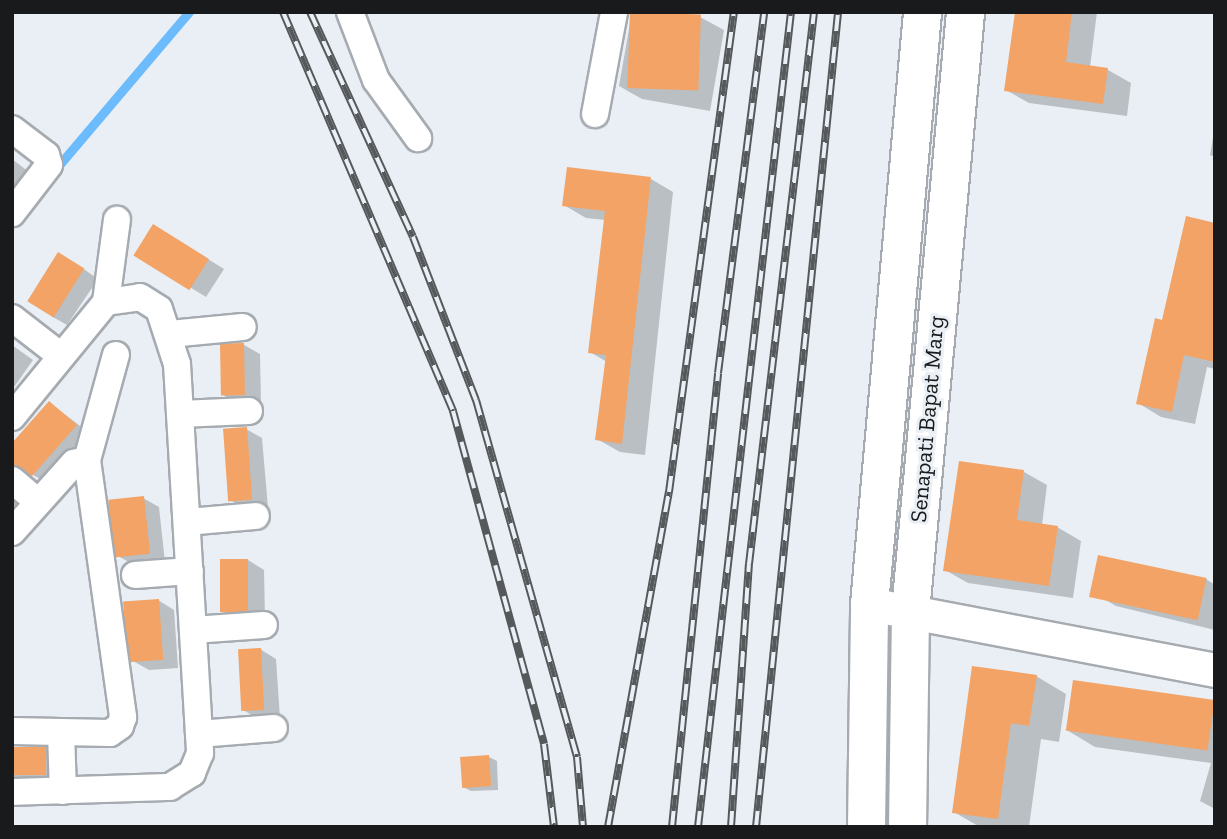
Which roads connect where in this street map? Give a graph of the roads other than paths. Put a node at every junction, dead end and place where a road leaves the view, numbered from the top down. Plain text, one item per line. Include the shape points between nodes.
1 (350, 12) edge
2 (614, 12) edge
3 (922, 12) edge
4 (965, 12) edge
5 (595, 114) dead end
6 (12, 129) edge
7 (418, 138) dead end
8 (906, 180) junction
9 (948, 182) junction
10 (12, 213) edge
11 (117, 220) dead end
12 (106, 302) junction
13 (12, 318) edge
14 (243, 327) dead end
15 (170, 334) junction
16 (116, 355) dead end
17 (61, 356) junction
18 (886, 409) junction
19 (249, 411) dead end
20 (928, 413) junction
21 (180, 414) junction
22 (12, 417) edge
23 (87, 460) junction
24 (12, 480) edge
25 (38, 502) junction
26 (256, 516) dead end
27 (187, 522) junction
28 (12, 532) edge
29 (190, 571) junction
30 (135, 575) dead end
31 (869, 604) junction
32 (910, 611) junction
33 (264, 625) dead end
34 (193, 629) junction
35 (1215, 670) edge
36 (274, 728) dead end
37 (12, 731) edge
38 (61, 732) junction
39 (199, 734) junction
40 (63, 791) junction
41 (12, 792) edge
42 (866, 827) edge
43 (907, 827) edge

1 - 7 street via 376,80
2 - 5 street
3 - 8 main road, Senapati Bapat Marg
4 - 9 main road, Senapati Bapat Marg
6 - 10 street via 46,155 49,164
8 - 9 main road
8 - 18 main road, Senapati Bapat Marg
9 - 20 main road, Senapati Bapat Marg
11 - 12 street
12 - 15 street via 140,298 159,309
12 - 17 street
13 - 17 street
14 - 15 street
15 - 21 street
16 - 23 street
17 - 22 street
18 - 20 main road
18 - 31 main road, Senapati Bapat Marg
19 - 21 street
20 - 32 main road, Senapati Bapat Marg
21 - 27 street
23 - 25 street via 74,463
23 - 38 street via 123,717 110,733
24 - 25 street
25 - 28 street
26 - 27 street
27 - 29 street
29 - 30 street
29 - 34 street
31 - 32 street
31 - 42 main road, Senapati Bapat Marg
32 - 35 street
32 - 43 main road, Senapati Bapat Marg
33 - 34 street
34 - 39 street
36 - 39 street
37 - 38 street
38 - 40 street
39 - 40 street via 201,752 192,774 170,787
40 - 41 street

